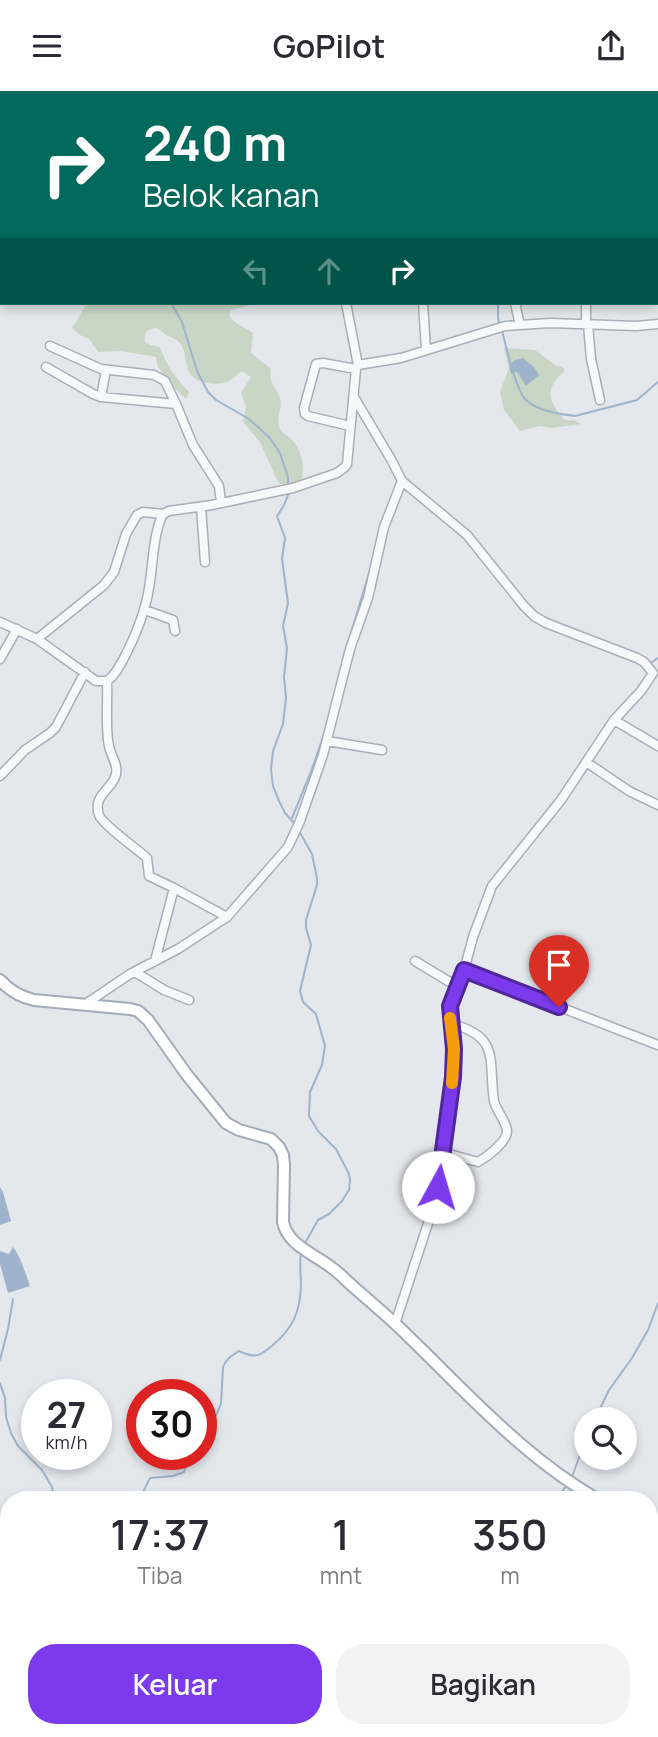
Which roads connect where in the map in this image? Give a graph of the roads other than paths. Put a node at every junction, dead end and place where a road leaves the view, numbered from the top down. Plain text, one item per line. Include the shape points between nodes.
1 (346, 305) edge
2 (423, 305) edge
3 (515, 305) edge
4 (586, 305) edge
5 (587, 324) junction
6 (658, 324) edge
7 (520, 325) junction
8 (50, 346) dead end
9 (426, 351) junction
10 (46, 367) dead end
11 (357, 367) junction
12 (106, 370) junction
13 (101, 397) junction
14 (354, 397) junction
15 (600, 400) dead end
16 (176, 404) junction
17 (350, 426) junction
18 (402, 481) junction
19 (221, 502) junction
20 (201, 507) junction
21 (163, 513) junction
22 (205, 562) dead end
23 (145, 610) junction
24 (0, 622) edge
25 (17, 629) junction
26 (176, 631) dead end
27 (37, 639) junction
28 (0, 659) edge
29 (651, 670) edge
30 (85, 673) junction
31 (107, 681) junction
32 (614, 720) junction
33 (327, 741) junction
34 (658, 746) edge
35 (382, 750) dead end
36 (586, 762) junction
37 (0, 776) edge
38 (658, 805) edge
39 (174, 888) junction
40 (227, 917) junction
41 (155, 961) junction
42 (415, 961) dead end
43 (464, 970) junction
44 (135, 972) junction
45 (2, 987) edge
46 (458, 987) junction
47 (189, 1000) dead end
48 (84, 1005) junction
49 (451, 1024) junction
50 (658, 1045) edge
51 (442, 1152) junction
52 (395, 1324) junction
53 (584, 1491) edge

1 - 11 street
2 - 9 street
3 - 7 street
4 - 5 street
5 - 6 street
5 - 7 street
5 - 15 street
7 - 9 street via 495,328
8 - 12 street
9 - 11 street
10 - 13 street
11 - 14 street
11 - 17 street via 316,364 304,408 308,416
12 - 13 street
12 - 16 street via 161,378
13 - 16 street
14 - 17 street
14 - 18 street
16 - 19 street via 193,445 219,486
17 - 19 street via 348,457 337,473 293,488
18 - 29 street via 467,535 534,616 631,655
18 - 33 street via 384,527
19 - 20 street
20 - 21 street
20 - 22 street
21 - 23 street
21 - 27 street via 137,515 114,572 104,585
23 - 26 street via 173,620
23 - 31 street via 127,652
24 - 25 street
25 - 27 street
25 - 28 street
27 - 30 street
29 - 32 street via 641,691
30 - 31 street via 96,681
30 - 37 street via 56,727 24,750
31 - 39 street via 108,743 117,769 112,785 99,798 99,815 147,858 150,877
32 - 34 street
32 - 36 street
33 - 35 street
33 - 40 street via 292,840
36 - 38 street
36 - 43 street via 492,886
39 - 40 street
39 - 41 street
40 - 41 street
41 - 44 street
42 - 46 street
43 - 46 street
43 - 50 street
44 - 47 street
44 - 48 street
45 - 48 main road via 34,1000
46 - 49 street via 450,1006
48 - 52 main road via 138,1011 226,1123 275,1142 283,1155 284,1225 296,1243 332,1267
49 - 51 street via 453,1077
49 - 51 street via 471,1030 485,1042 494,1102 507,1130 494,1151 478,1161
51 - 52 street via 434,1208
52 - 53 main road via 529,1451

